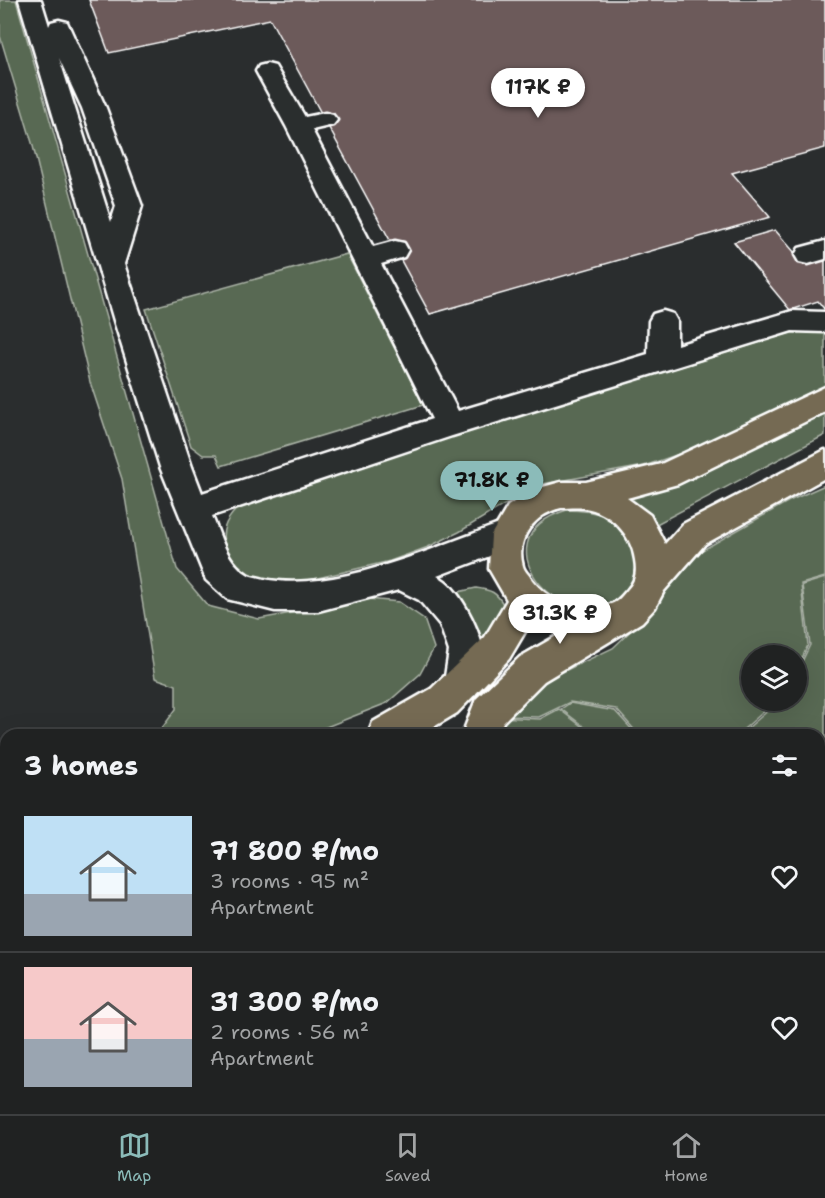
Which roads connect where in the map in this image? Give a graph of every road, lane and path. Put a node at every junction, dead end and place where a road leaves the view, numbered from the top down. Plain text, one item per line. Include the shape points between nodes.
1 (30, 0) edge
2 (51, 0) edge
3 (267, 71) dead end
4 (395, 250) dead end
5 (365, 259) junction
6 (111, 264) junction
7 (663, 321) dead end
8 (825, 322) edge
9 (662, 361) junction
10 (825, 399) edge
11 (450, 424) junction
12 (825, 463) edge
13 (586, 495) junction
14 (193, 509) junction
15 (507, 535) junction
16 (401, 575) junction
17 (652, 581) junction
18 (526, 600) junction
19 (611, 620) junction
20 (462, 683) junction
21 (396, 729) edge
22 (482, 729) edge

1 - 6 lane
2 - 6 lane via 67,51 94,108 129,206
3 - 5 lane via 312,123
4 - 5 lane
5 - 11 lane
6 - 14 lane
7 - 9 lane
8 - 9 lane via 792,321
9 - 11 lane
10 - 13 main road via 666,475
11 - 14 lane
12 - 17 main road via 694,534
13 - 15 main road via 543,499 519,516
13 - 17 main road via 611,503 632,517 647,536 654,558
14 - 16 lane via 218,570 239,588 275,596 318,596
15 - 16 lane
15 - 18 main road via 506,569
16 - 20 lane via 431,589 454,617 466,651
17 - 19 main road via 644,597 630,611
18 - 19 main road via 551,616 581,623
18 - 20 main road via 497,648
19 - 22 main road via 532,669 489,711
20 - 21 main road via 444,701

